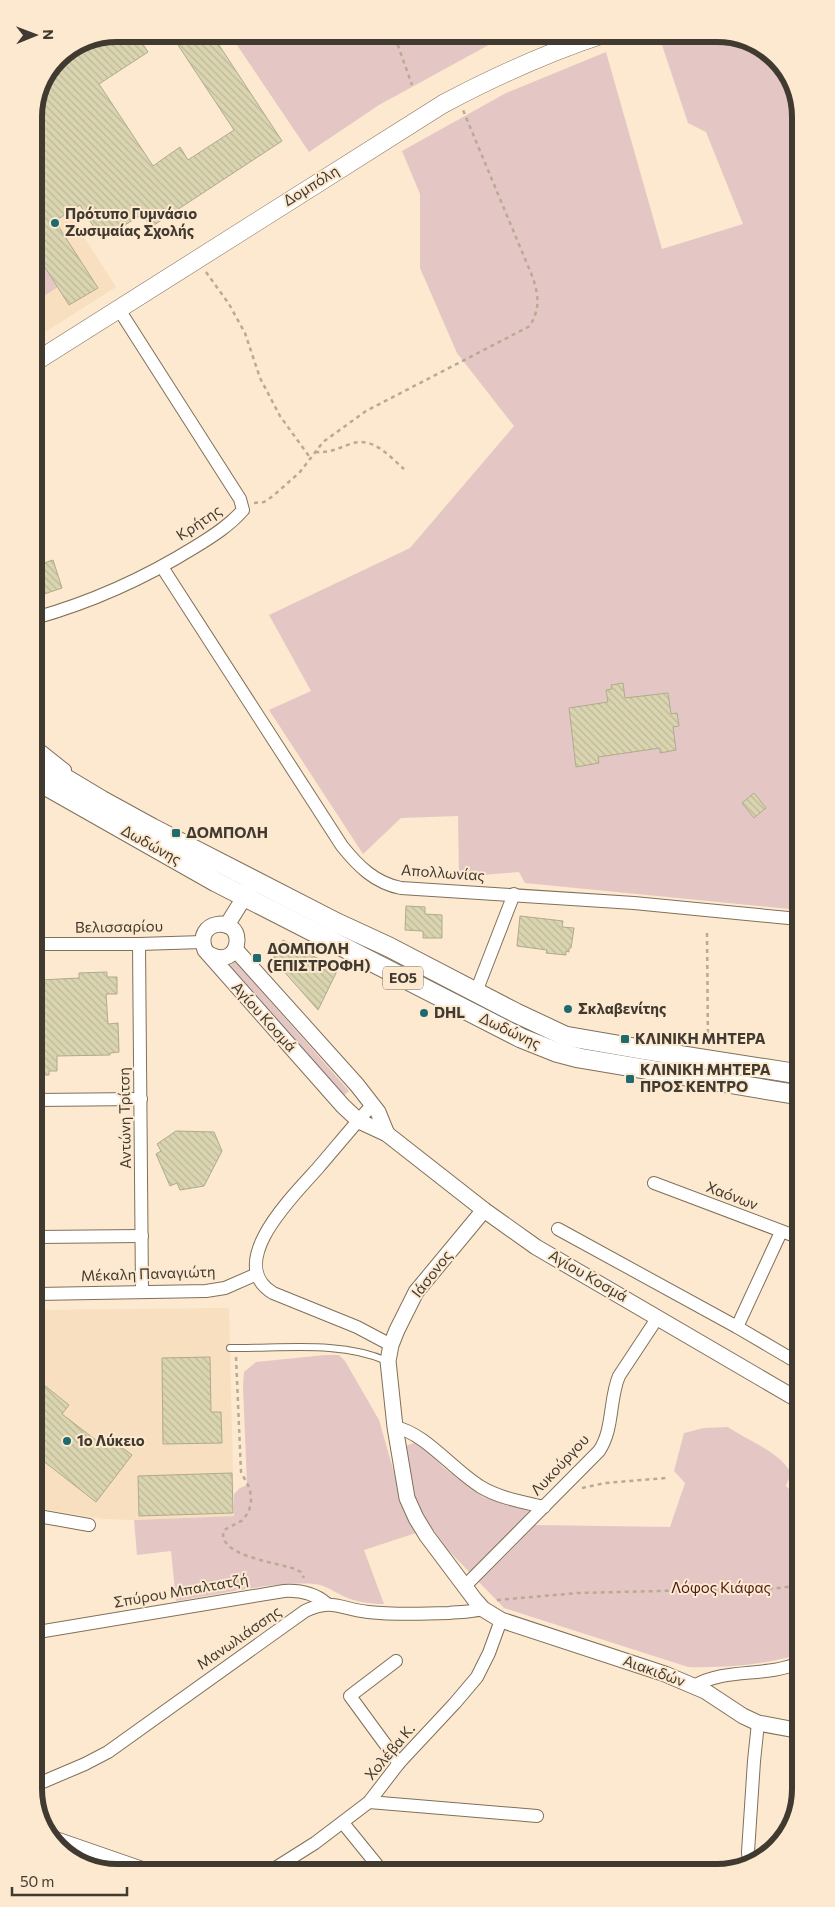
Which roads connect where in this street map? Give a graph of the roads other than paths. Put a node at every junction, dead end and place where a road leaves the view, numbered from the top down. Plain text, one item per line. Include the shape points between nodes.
1 (581, 43) edge
2 (118, 308) junction
3 (43, 356) edge
4 (162, 566) junction
5 (43, 616) edge
6 (43, 752) edge
7 (43, 764) edge
8 (70, 782) junction
9 (43, 783) edge
10 (249, 889) junction
11 (514, 894) junction
12 (792, 918) edge
13 (227, 925) junction
14 (203, 942) junction
15 (43, 944) edge
16 (139, 944) junction
17 (235, 949) junction
18 (211, 955) junction
19 (476, 992) junction
20 (792, 1070) edge
21 (792, 1094) edge
22 (141, 1099) junction
23 (42, 1100) edge
24 (373, 1104) junction
25 (359, 1121) junction
26 (387, 1134) junction
27 (654, 1183) dead end
28 (484, 1210) junction
29 (558, 1229) dead end
30 (781, 1232) junction
31 (792, 1235) edge
32 (142, 1236) junction
33 (42, 1237) edge
34 (257, 1274) junction
35 (142, 1292) junction
36 (42, 1294) edge
37 (658, 1317) junction
38 (737, 1327) junction
39 (391, 1344) junction
40 (233, 1348) road end
41 (792, 1359) edge
42 (388, 1361) junction
43 (792, 1396) edge
44 (395, 1427) junction
45 (544, 1507) junction
46 (42, 1517) edge
47 (89, 1525) dead end
48 (464, 1587) junction
49 (326, 1604) junction
50 (483, 1609) junction
51 (501, 1620) junction
52 (42, 1631) edge
53 (396, 1661) dead end
54 (792, 1665) edge
55 (694, 1686) junction
56 (758, 1723) junction
57 (792, 1729) edge
58 (399, 1763) junction
59 (42, 1782) edge
60 (369, 1802) junction
61 (538, 1816) dead end
62 (343, 1823) junction
63 (62, 1840) edge
64 (748, 1858) edge
65 (132, 1864) edge
66 (282, 1864) edge
67 (376, 1864) edge

1 - 2 main road, Δομπόλη via 457,97
2 - 3 main road, Δομπόλη
2 - 4 street, Κρήτης via 243,504 243,510 221,530
4 - 5 street, Κρήτης via 74,606
4 - 11 street, Απολλωνίας via 342,846 359,865 390,886
6 - 8 street via 64,769
7 - 8 main road, Δωδώνης / ΕΟ5
8 - 10 main road, Δωδώνης / ΕΟ5
9 - 10 main road, Δωδώνης / ΕΟ5
10 - 13 street
10 - 19 main road, Δωδώνης / ΕΟ5
10 - 21 main road, Δωδώνης / ΕΟ5 via 502,1028 556,1052
11 - 12 street, Απολλωνίας
11 - 19 street
13 - 14 street via 210,927
13 - 17 street via 236,937
14 - 16 street, Βελισσαρίου
14 - 18 street
15 - 16 street, Βελισσαρίου
16 - 22 street, Αντώνη Τρίτση
17 - 18 street via 223,958
17 - 24 street, Αγίου Κοσμά
18 - 25 street, Αγίου Κοσμά
19 - 20 main road, Δωδώνης / ΕΟ5 via 534,1022 574,1038
22 - 23 street
22 - 32 street, Αντώνη Τρίτση
24 - 25 street
24 - 26 street, Αγίου Κοσμά
25 - 26 street, Αγίου Κοσμά
25 - 34 street via 272,1223 258,1250
26 - 28 street, Αγίου Κοσμά
27 - 30 street, Χαόνων
28 - 37 street, Αγίου Κοσμά via 536,1247
28 - 39 street, Ιάσονος via 416,1292
29 - 38 street
30 - 31 street, Χαόνων
30 - 38 street
32 - 33 street
32 - 35 street, Αντώνη Τρίτση
34 - 35 street, Μέκαλη Παναγιώτη via 217,1290
34 - 39 street via 261,1284 273,1293
35 - 36 street, Μέκαλη Παναγιώτη
37 - 43 street, Αγίου Κοσμά
37 - 45 street, Λυκούργου via 619,1376 602,1446
38 - 41 street
39 - 42 street, Ιάσονος
40 - 42 lane via 338,1349
42 - 44 street, Ιάσονος
44 - 45 street via 416,1434 460,1473 483,1488
44 - 48 street, Αιακιδών via 410,1505 427,1536
45 - 48 street, Λυκούργου
46 - 47 street
48 - 50 street, Αιακιδών
49 - 50 street via 366,1612 407,1614
49 - 52 street, Σπύρου Μπαλτατζή via 315,1596 290,1591
49 - 59 street, Μανωλιάσσης via 305,1611 108,1752
50 - 51 street, Αιακιδών
51 - 55 street, Αιακιδών
51 - 58 street, Χολέβα Κ. via 477,1677
53 - 58 street via 350,1696
54 - 55 street via 775,1671 716,1677
55 - 56 street, Αιακιδών
56 - 57 street, Αιακιδών
56 - 64 street
58 - 60 street, Χολέβα Κ.
60 - 61 street
60 - 62 street, Χολέβα Κ.
62 - 66 street, Χολέβα Κ.
62 - 67 street
63 - 65 street

